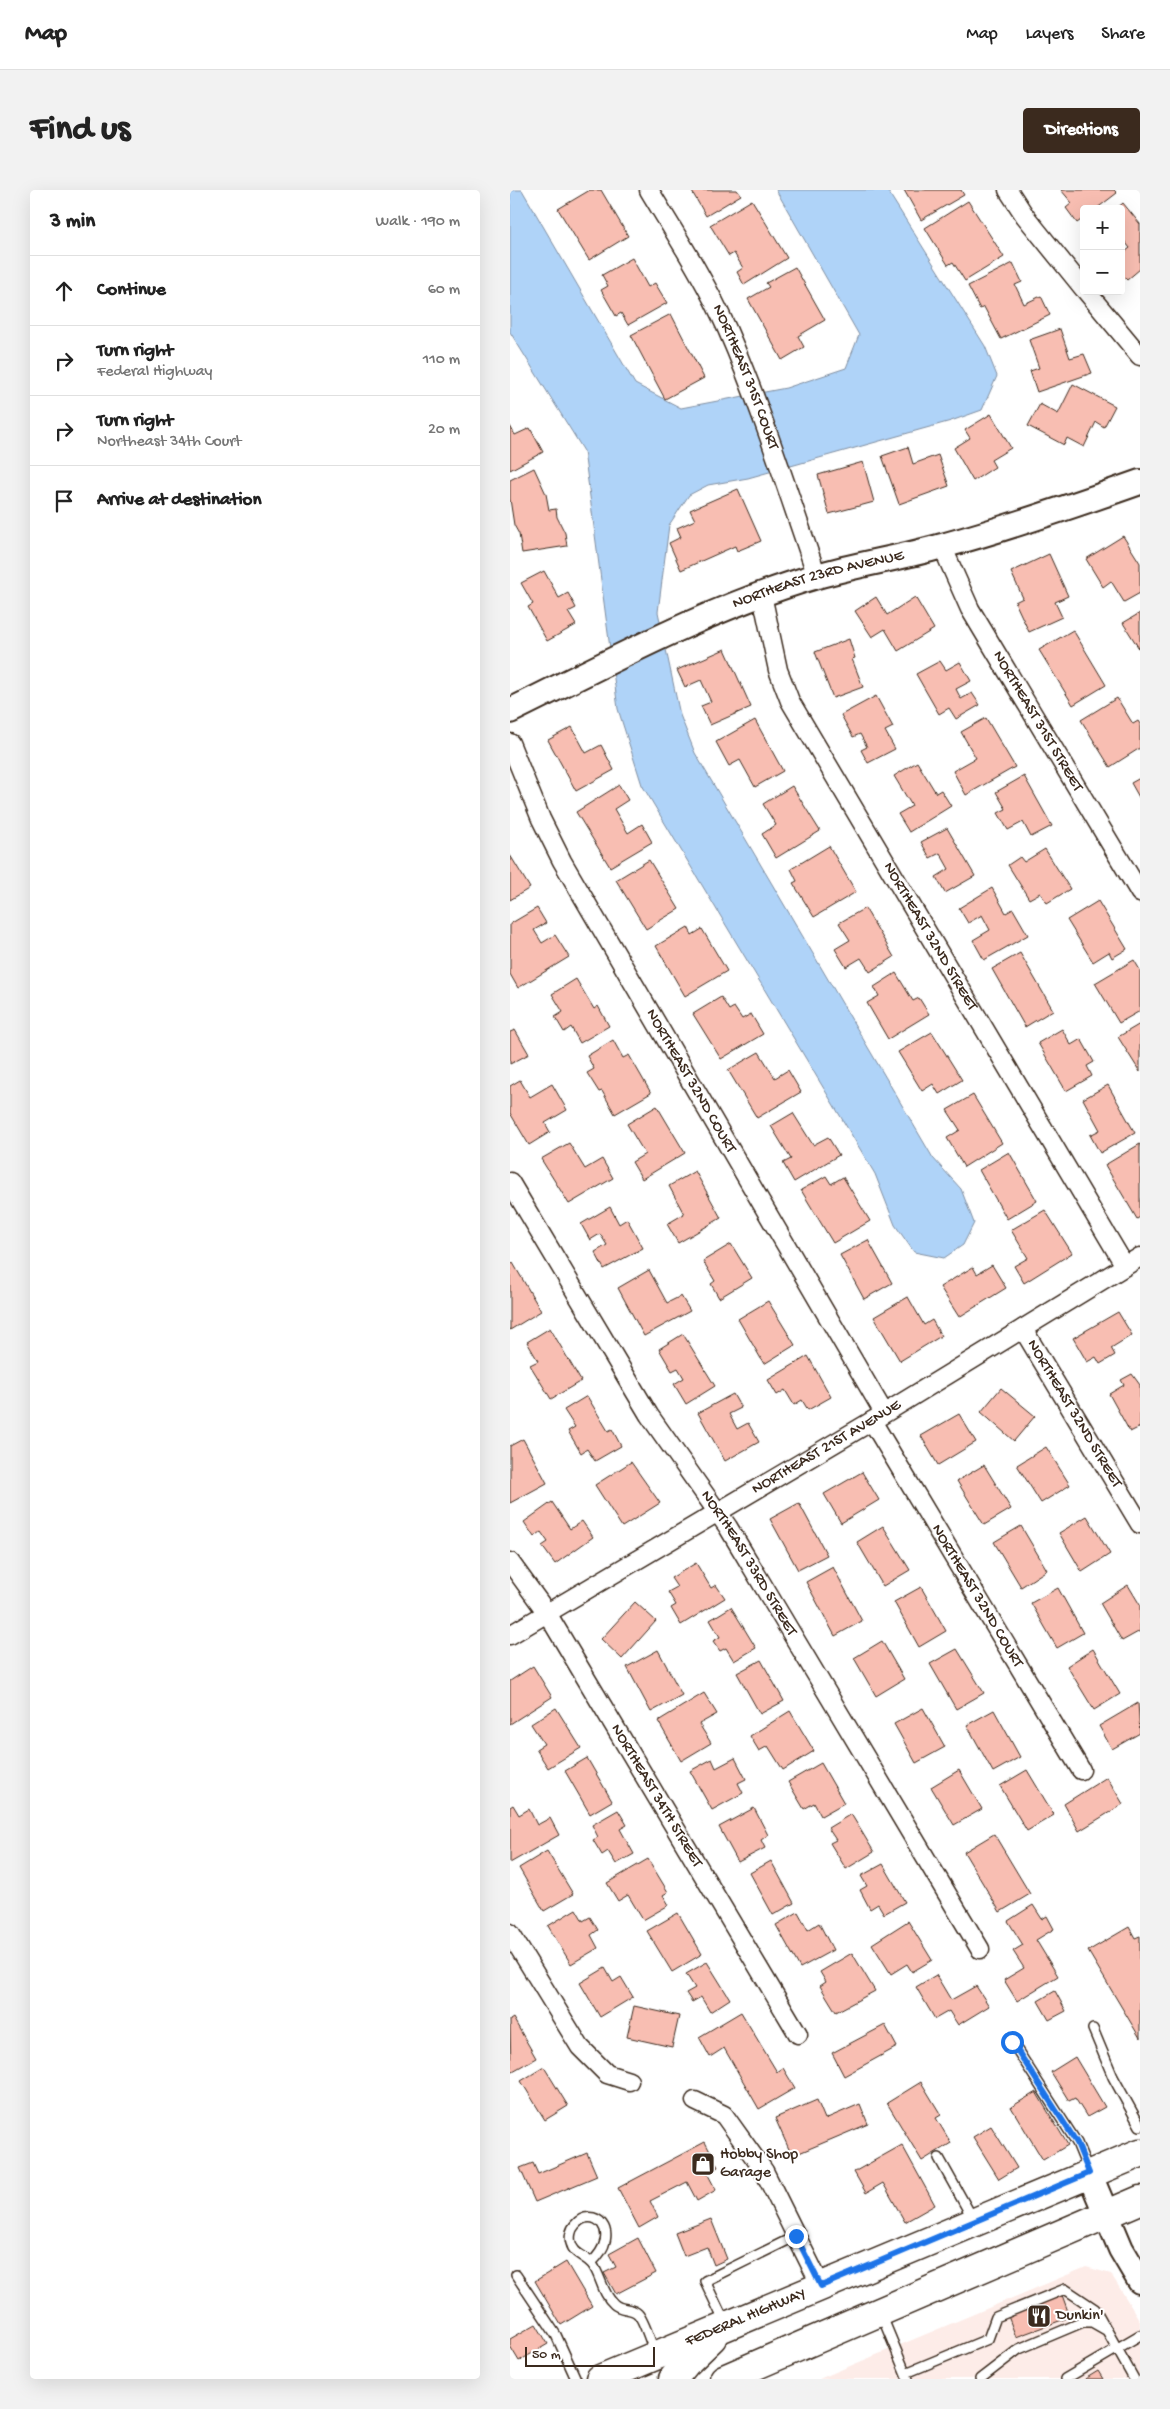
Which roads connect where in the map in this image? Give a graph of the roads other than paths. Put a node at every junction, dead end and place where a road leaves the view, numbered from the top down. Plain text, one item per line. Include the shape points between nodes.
1 (649, 190) edge
2 (1008, 190) edge
3 (1080, 284) edge
4 (1089, 295) edge
5 (1140, 356) edge
6 (1140, 482) edge
7 (942, 546) junction
8 (817, 576) junction
9 (762, 595) junction
10 (510, 711) edge
11 (510, 742) edge
12 (1140, 893) edge
13 (510, 1182) edge
14 (1133, 1262) edge
15 (1023, 1329) junction
16 (878, 1417) junction
17 (715, 1511) junction
18 (1140, 1524) edge
19 (510, 1562) edge
20 (546, 1612) junction
21 (510, 1635) edge
22 (1081, 1770) dead end
23 (510, 1933) edge
24 (980, 1949) dead end
25 (1093, 2029) dead end
26 (798, 2034) dead end
27 (1012, 2042) dead end
28 (629, 2081) dead end
29 (695, 2101) dead end
30 (1140, 2126) edge
31 (1140, 2152) edge
32 (939, 2158) dead end
33 (1089, 2173) junction
34 (1140, 2200) edge
35 (1107, 2214) junction
36 (975, 2222) junction
37 (796, 2236) junction
38 (591, 2263) junction
39 (516, 2275) dead end
40 (1140, 2281) edge
41 (821, 2286) junction
42 (880, 2311) junction
43 (726, 2326) junction
44 (1106, 2330) junction
45 (1140, 2335) edge
46 (1117, 2349) junction
47 (656, 2355) junction
48 (907, 2376) edge
49 (576, 2379) edge
50 (600, 2379) edge
51 (673, 2379) edge
52 (724, 2379) edge
53 (980, 2379) edge
54 (1065, 2379) edge
55 (1134, 2379) edge

1 - 8 street, NORTHEAST 31ST COURT via 726,328 750,385
2 - 3 street
4 - 5 street
6 - 7 street, NORTHEAST 23RD AVENUE
7 - 8 street, NORTHEAST 23RD AVENUE
7 - 12 street, NORTHEAST 31ST STREET via 970,609
8 - 9 street, NORTHEAST 23RD AVENUE
9 - 10 street, NORTHEAST 23RD AVENUE via 666,634
9 - 14 street, NORTHEAST 32ND STREET via 778,670 790,701
11 - 16 street, NORTHEAST 32ND COURT via 562,861
13 - 17 street, NORTHEAST 33RD STREET via 649,1415
14 - 15 street, NORTHEAST 21ST AVENUE
15 - 16 street, NORTHEAST 21ST AVENUE
15 - 18 street, NORTHEAST 32ND STREET
16 - 17 street, NORTHEAST 21ST AVENUE
16 - 22 street, NORTHEAST 32ND COURT
17 - 20 street, NORTHEAST 21ST AVENUE
17 - 24 street, NORTHEAST 33RD STREET
19 - 20 street, NORTHEAST 34TH STREET
20 - 21 street, NORTHEAST 21ST AVENUE
20 - 26 street, NORTHEAST 34TH STREET
23 - 28 street via 580,2047 607,2074
25 - 30 lane
27 - 33 lane via 1077,2143
29 - 37 street via 724,2115 764,2170
31 - 33 main road, FEDERAL HIGHWAY
32 - 36 lane
33 - 35 street
33 - 36 main road, FEDERAL HIGHWAY
34 - 35 main road
35 - 40 street
35 - 42 main road
36 - 41 main road, FEDERAL HIGHWAY
37 - 41 street
37 - 43 lane via 705,2280
38 - 38 lane via 604,2249 607,2237 604,2226 588,2218 575,2224 570,2232 570,2242 575,2253
38 - 47 lane via 611,2302 620,2309 638,2314
39 - 49 lane via 556,2335
41 - 43 main road, FEDERAL HIGHWAY
42 - 48 lane
42 - 52 main road
43 - 47 main road, FEDERAL HIGHWAY
43 - 51 main road via 686,2362
44 - 46 lane
44 - 48 lane via 1095,2308 1065,2289 996,2317 988,2339
44 - 53 lane via 1092,2322 1083,2322 1019,2349
45 - 46 lane
46 - 54 lane
46 - 55 lane
47 - 50 main road, FEDERAL HIGHWAY

